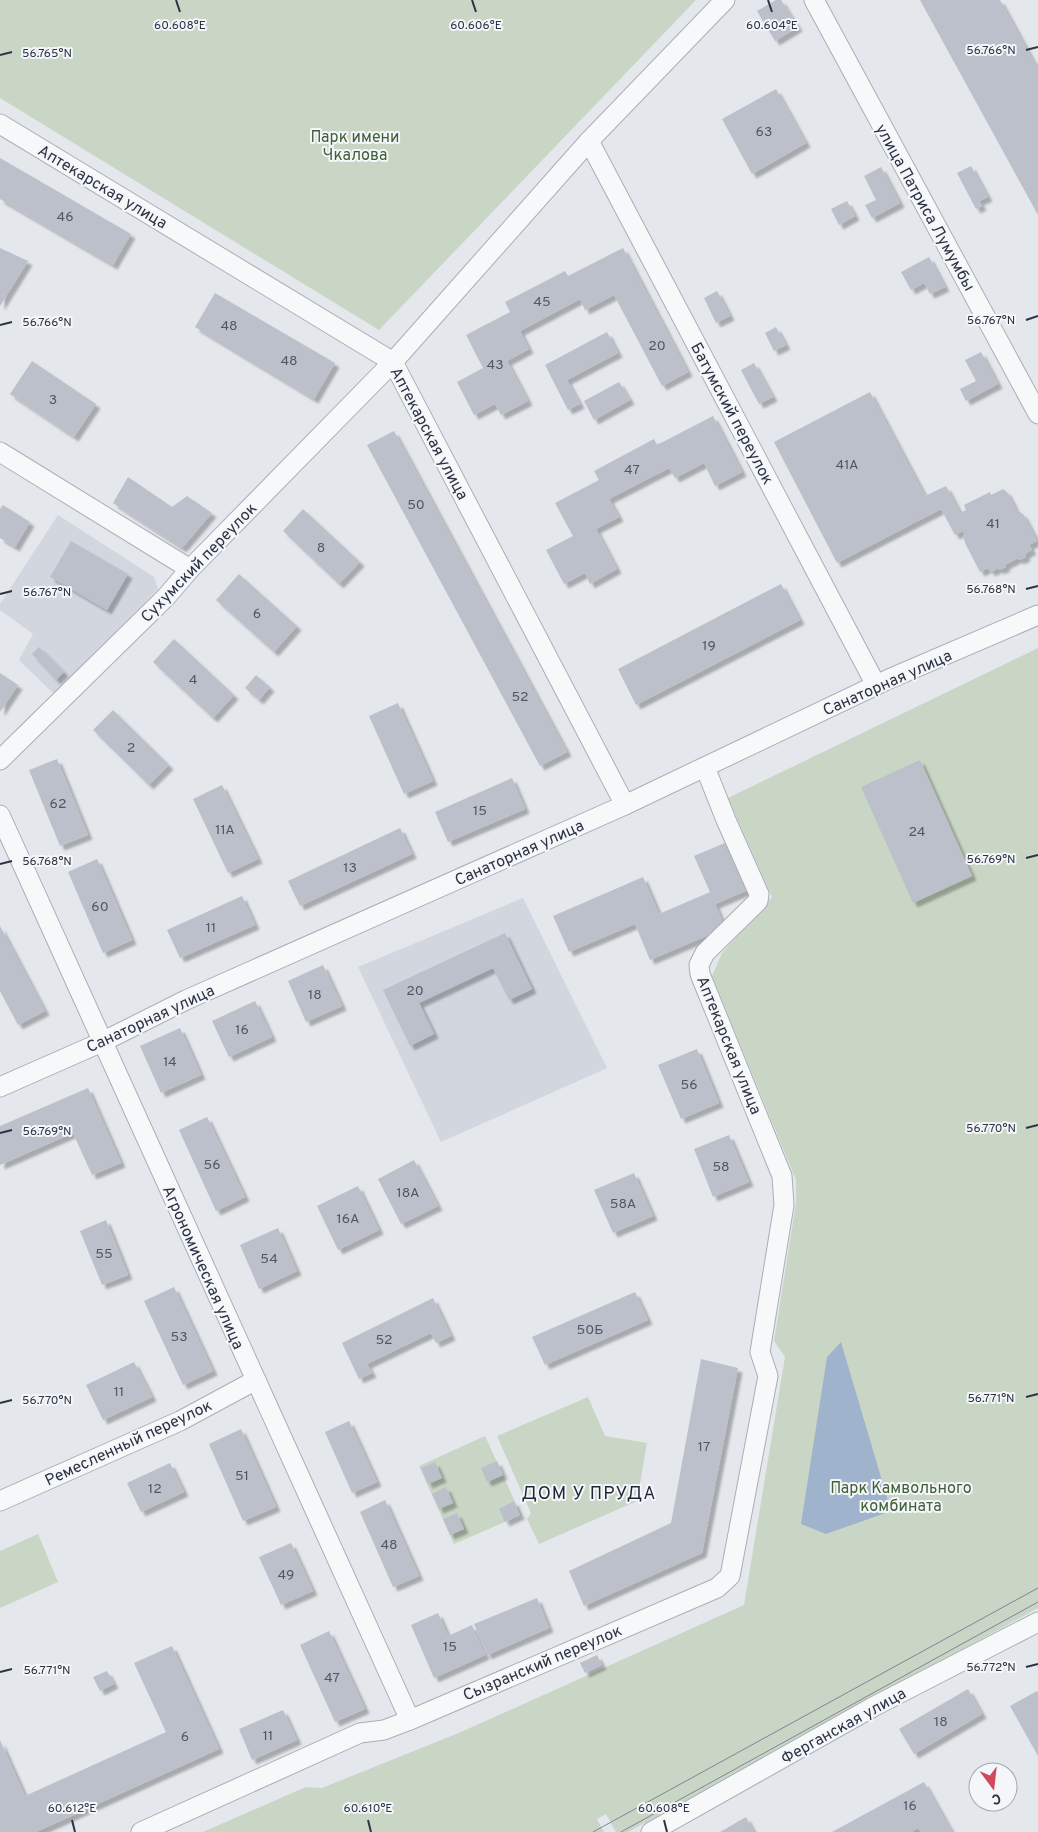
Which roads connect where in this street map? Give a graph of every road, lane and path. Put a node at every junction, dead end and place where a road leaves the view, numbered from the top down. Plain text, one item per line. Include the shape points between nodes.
1 (725, 0) edge
2 (814, 0) edge
3 (0, 124) edge
4 (590, 140) junction
5 (393, 362) junction
6 (1038, 414) edge
7 (0, 452) edge
8 (190, 569) junction
9 (1038, 615) edge
10 (876, 685) junction
11 (0, 760) edge
12 (705, 767) junction
13 (625, 805) junction
14 (0, 815) edge
15 (102, 1042) junction
16 (0, 1087) edge
17 (760, 1352) joint
18 (256, 1380) junction
19 (0, 1501) edge
20 (1038, 1622) edge
21 (410, 1720) junction
22 (141, 1832) edge
23 (651, 1832) edge

1 - 4 street, Сухумский переулок
2 - 6 street, улица Патриса Лумумбы
3 - 5 street, Аптекарская улица
4 - 5 street, Сухумский переулок
4 - 10 street, Батумский переулок
5 - 8 street, Сухумский переулок
5 - 13 street, Аптекарская улица
7 - 8 street
8 - 11 street, Сухумский переулок via 166,597
9 - 10 street, Санаторная улица
10 - 12 street, Санаторная улица
12 - 13 street, Санаторная улица
12 - 17 street, Аптекарская улица via 759,894 758,901 704,953 699,965 782,1176 784,1205
13 - 15 street, Санаторная улица via 195,996
14 - 15 street, Агрономическая улица
15 - 16 street, Санаторная улица
15 - 18 street, Агрономическая улица
17 - 21 street, Сызранский переулок via 768,1376 730,1576 717,1588
18 - 19 street, Ремесленный переулок via 180,1421
18 - 21 street, Агрономическая улица
20 - 23 street, Ферганская улица via 873,1708
21 - 22 street, Сызранский переулок via 384,1730 360,1733

